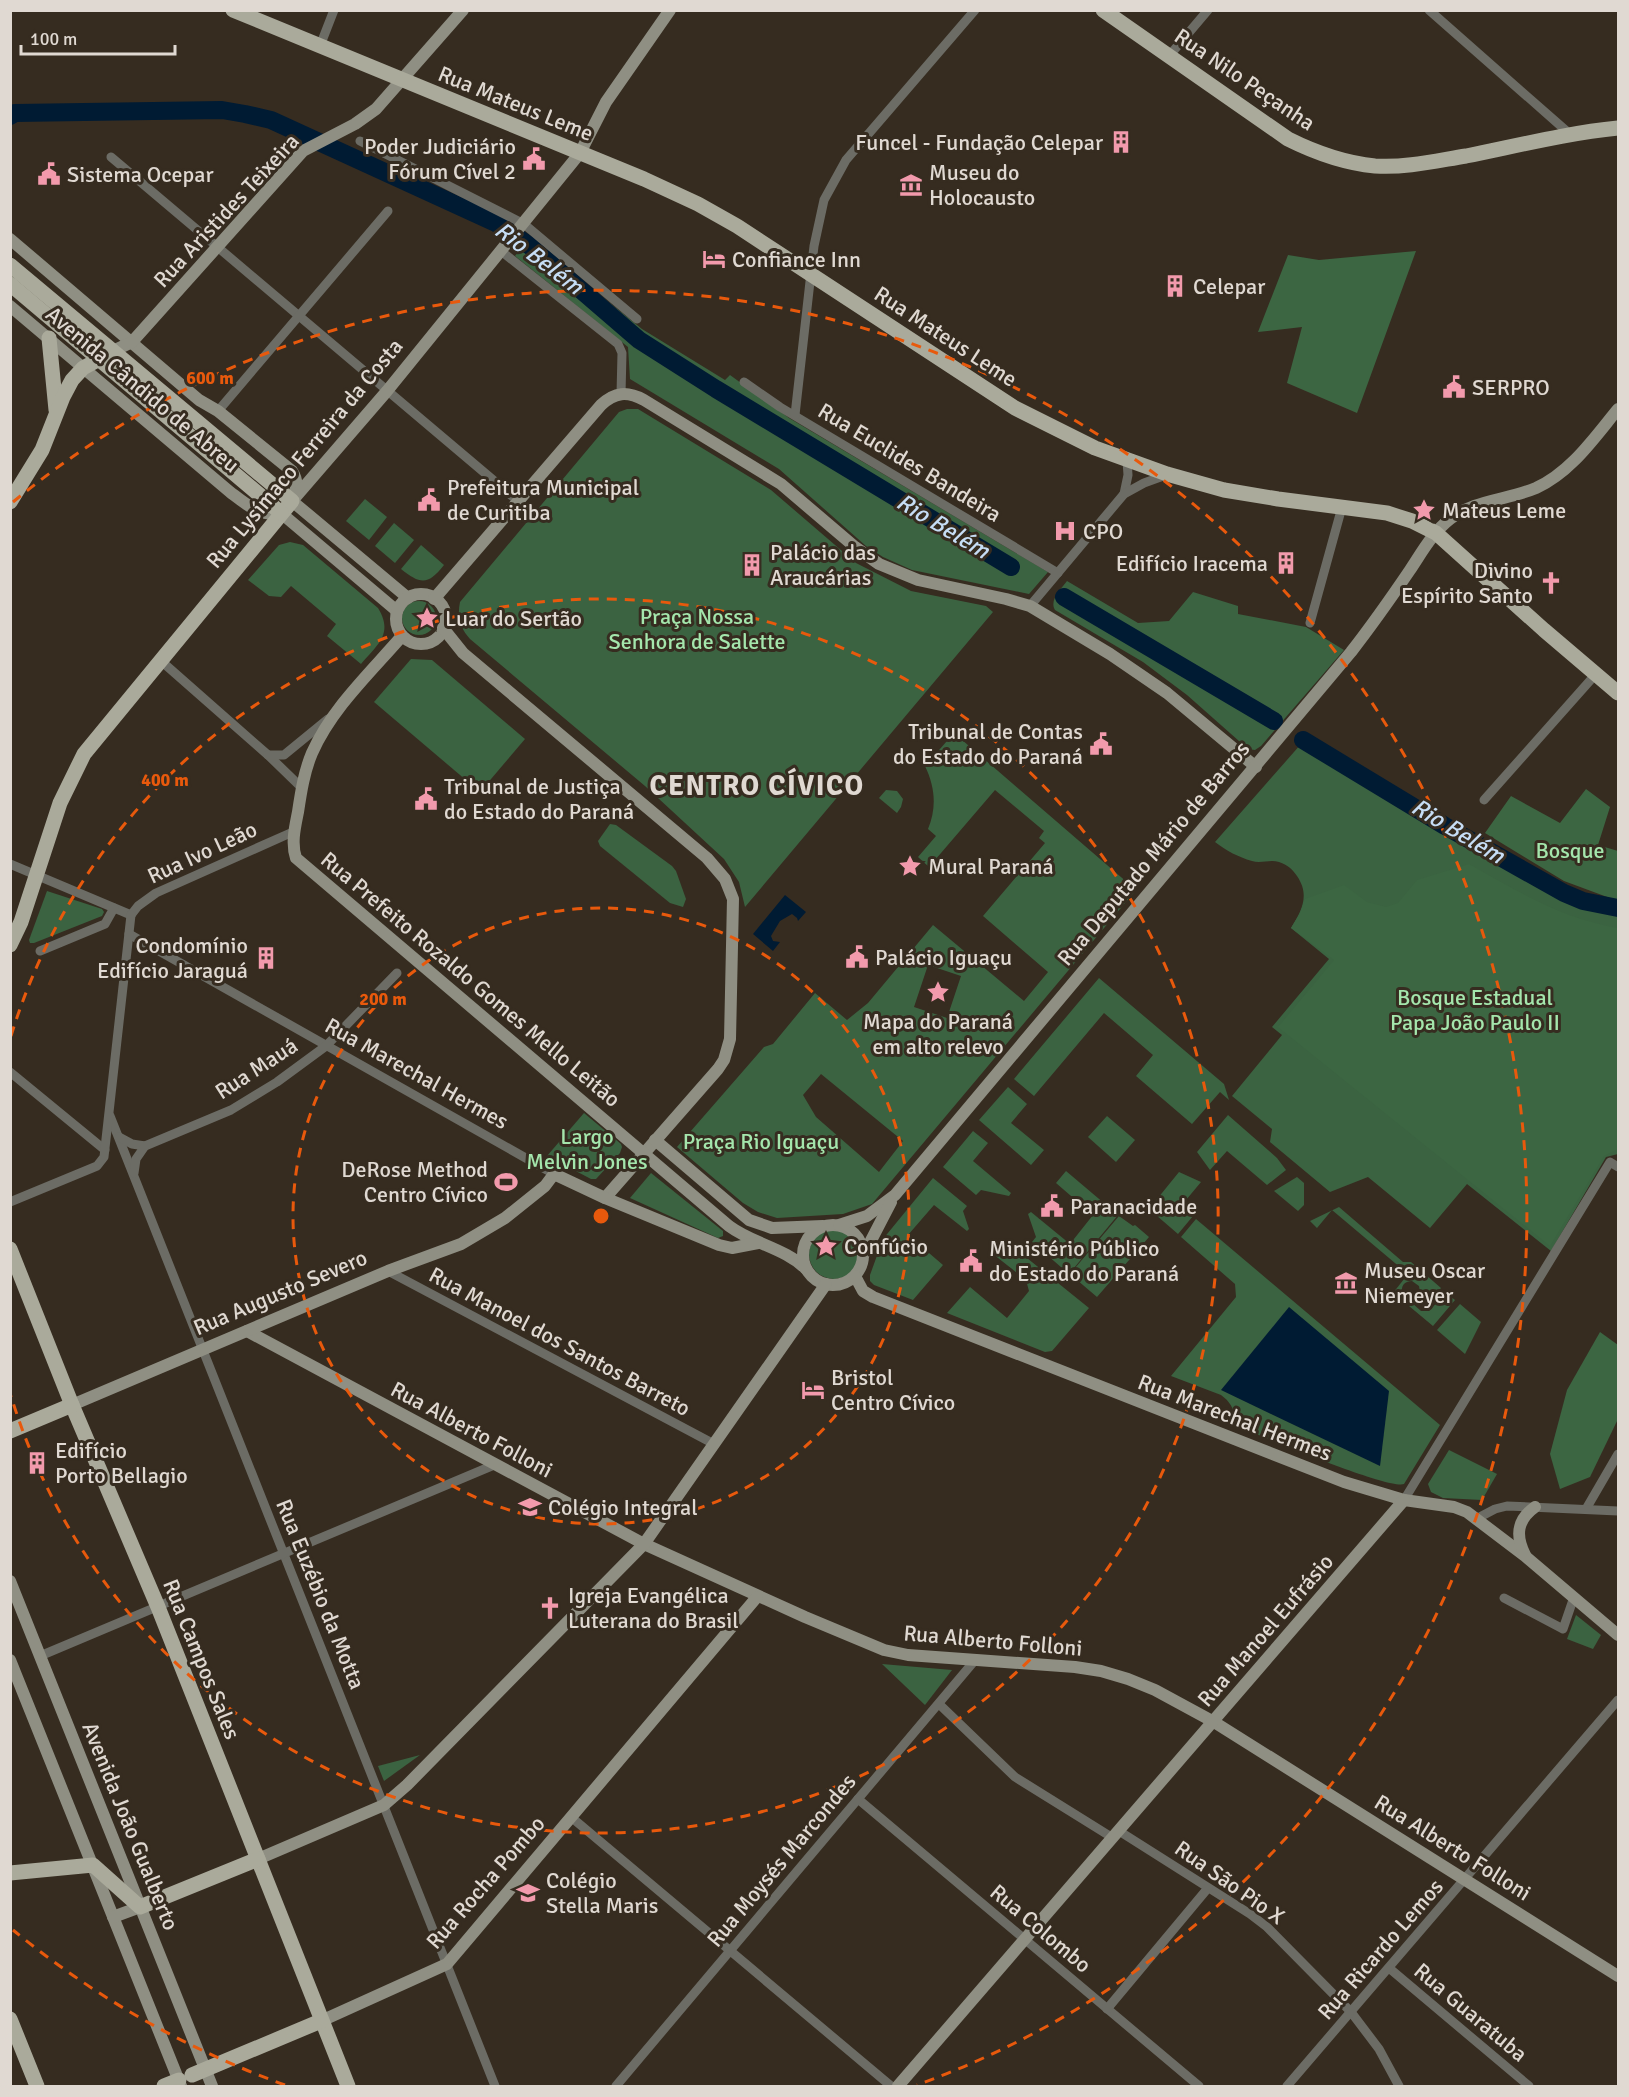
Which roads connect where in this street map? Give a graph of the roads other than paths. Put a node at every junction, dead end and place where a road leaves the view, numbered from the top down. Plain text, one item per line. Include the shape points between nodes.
1 (233, 10) edge
2 (334, 10) edge
3 (463, 10) edge
4 (670, 10) edge
5 (975, 10) edge
6 (1103, 10) edge
7 (1208, 10) edge
8 (1429, 10) edge
9 (320, 46) junction
10 (1168, 56) junction
11 (403, 80) junction
12 (1618, 128) edge
13 (1571, 135) junction
14 (360, 141) dead end
15 (580, 153) junction
16 (111, 157) dead end
17 (388, 211) dead end
18 (521, 227) junction
19 (10, 239) edge
20 (218, 247) junction
21 (505, 247) junction
22 (10, 266) edge
23 (810, 274) junction
24 (10, 284) edge
25 (10, 306) edge
26 (299, 316) junction
27 (637, 319) dead end
28 (49, 338) junction
29 (132, 342) junction
30 (113, 351) junction
31 (99, 359) junction
32 (83, 368) junction
33 (744, 382) dead end
34 (387, 391) junction
35 (621, 394) junction
36 (1618, 409) edge
37 (218, 411) junction
38 (56, 415) junction
39 (795, 415) junction
40 (1127, 461) junction
41 (1167, 474) junction
42 (1124, 494) junction
43 (292, 501) junction
44 (518, 501) junction
45 (10, 502) edge
46 (1342, 507) junction
47 (281, 513) junction
48 (1436, 533) junction
49 (1058, 573) junction
50 (408, 598) junction
51 (434, 598) junction
52 (1029, 606) junction
53 (397, 611) junction
54 (1310, 623) dead end
55 (443, 628) junction
56 (402, 636) junction
57 (160, 660) junction
58 (1595, 675) junction
59 (1618, 693) edge
60 (337, 712) junction
61 (268, 755) junction
62 (1256, 767) junction
63 (302, 788) junction
64 (1484, 800) dead end
65 (295, 831) junction
66 (10, 864) edge
67 (37, 876) junction
68 (114, 908) junction
69 (131, 915) junction
70 (129, 934) junction
71 (10, 945) edge
72 (40, 951) dead end
73 (397, 973) dead end
74 (326, 1046) junction
75 (10, 1072) edge
76 (110, 1116) junction
77 (118, 1137) junction
78 (655, 1140) junction
79 (145, 1146) junction
80 (105, 1150) junction
81 (644, 1153) junction
82 (1614, 1165) edge
83 (554, 1174) junction
84 (134, 1176) junction
85 (895, 1195) junction
86 (605, 1198) junction
87 (10, 1202) edge
88 (839, 1225) junction
89 (823, 1226) junction
90 (759, 1243) junction
91 (10, 1250) edge
92 (864, 1254) junction
93 (806, 1269) junction
94 (388, 1271) junction
95 (855, 1276) junction
96 (826, 1284) junction
97 (247, 1331) junction
98 (203, 1349) junction
99 (72, 1405) junction
100 (10, 1431) edge
101 (714, 1444) junction
102 (1618, 1454) edge
103 (494, 1465) junction
104 (1404, 1500) junction
105 (1535, 1507) junction
106 (1586, 1509) junction
107 (1618, 1511) edge
108 (1476, 1519) junction
109 (644, 1544) junction
110 (284, 1554) junction
111 (1525, 1556) junction
112 (10, 1581) edge
113 (757, 1597) junction
114 (1574, 1597) junction
115 (1504, 1598) dead end
116 (158, 1607) junction
117 (1618, 1635) edge
118 (40, 1656) junction
119 (976, 1659) junction
120 (12, 1666) edge
121 (1618, 1700) edge
122 (939, 1704) junction
123 (1214, 1722) junction
124 (858, 1799) junction
125 (384, 1805) junction
126 (571, 1817) junction
127 (1116, 1834) junction
128 (258, 1859) junction
129 (93, 1865) junction
130 (10, 1873) edge
131 (1465, 1879) junction
132 (1208, 1888) junction
133 (140, 1906) junction
134 (113, 1917) junction
135 (1025, 1940) junction
136 (730, 1951) junction
137 (447, 1964) junction
138 (1389, 1968) junction
139 (1618, 1976) edge
140 (1107, 2009) junction
141 (1352, 2012) junction
142 (10, 2019) edge
143 (321, 2021) junction
144 (184, 2080) edge
145 (37, 2086) edge
146 (212, 2086) edge
147 (348, 2086) edge
148 (495, 2086) edge
149 (616, 2086) edge
150 (891, 2086) edge
151 (898, 2086) edge
152 (1199, 2086) edge
153 (1287, 2086) edge
154 (1399, 2086) edge
155 (1528, 2086) edge

1 - 9 main road, Rua Mateus Leme
2 - 9 street
3 - 11 main road, Rua Aristides Teixeira
4 - 15 main road, Rua Lysímaco Ferreira da Costa via 606,102
5 - 23 street via 838,172 820,213
6 - 10 main road, Rua Nilo Peçanha
7 - 10 street
8 - 13 street
9 - 11 main road, Rua Mateus Leme
10 - 13 main road, Rua Nilo Peçanha via 1288,138 1318,153 1360,164 1412,165
11 - 15 main road, Rua Mateus Leme
11 - 20 main road, Rua Aristides Teixeira via 366,117 303,151
12 - 13 main road, Rua Nilo Peçanha
14 - 18 street
15 - 18 main road, Rua Lysímaco Ferreira da Costa
15 - 23 main road, Rua Mateus Leme via 698,204
16 - 20 street
17 - 26 street
18 - 21 main road, Rua Lysímaco Ferreira da Costa
18 - 27 street
19 - 29 main road, Avenida Cândido de Abreu
20 - 26 street
20 - 29 main road, Rua Aristides Teixeira
21 - 34 main road, Rua Lysímaco Ferreira da Costa
21 - 35 street via 618,344 622,353
22 - 30 main road, Avenida Cândido de Abreu
23 - 39 street
23 - 40 main road, Rua Mateus Leme via 1015,408
24 - 31 main road, Avenida Cândido de Abreu
25 - 28 main road, Avenida Cândido de Abreu
26 - 34 street
26 - 37 street
28 - 32 main road, Avenida Cândido de Abreu
28 - 38 main road
29 - 30 main road, Rua Aristides Teixeira
29 - 37 main road, Avenida Cândido de Abreu via 199,400
30 - 31 main road
30 - 43 main road, Avenida Cândido de Abreu
31 - 32 main road
31 - 47 main road, Avenida Cândido de Abreu
32 - 38 main road via 68,387
32 - 47 main road, Avenida Cândido de Abreu via 247,505 264,514
33 - 39 street, Rua Euclides Bandeira
34 - 43 main road, Rua Lysímaco Ferreira da Costa
34 - 44 street
35 - 44 main road via 601,405
35 - 52 main road via 644,400 771,477 855,548 885,567 918,580
36 - 48 main road, Rua Deputado Mário de Barros via 1558,475 1534,489 1465,510 1450,518
37 - 43 main road, Avenida Cândido de Abreu via 292,471 297,484
38 - 45 main road via 37,460
39 - 49 street, Rua Euclides Bandeira
40 - 41 main road, Rua Mateus Leme
40 - 42 street
41 - 42 street
41 - 46 main road, Rua Mateus Leme via 1240,493
42 - 49 street
43 - 47 main road, Rua Lysímaco Ferreira da Costa
43 - 50 main road, Avenida Cândido de Abreu
44 - 51 main road
46 - 48 main road, Rua Mateus Leme via 1400,516
46 - 54 street
47 - 53 main road, Avenida Cândido de Abreu
47 - 57 main road, Rua Lysímaco Ferreira da Costa
48 - 58 main road, Rua Mateus Leme
48 - 62 main road, Rua Deputado Mário de Barros via 1363,637
49 - 52 street
50 - 51 main road via 424,594
50 - 53 main road
51 - 55 main road via 444,611
52 - 62 main road via 1146,677
53 - 56 main road via 396,624
55 - 56 main road via 436,639 422,644
55 - 78 main road via 463,652 706,858 725,879 734,914 728,1050 718,1069
56 - 60 main road, Rua Prefeito Rozaldo Gomes Mello Leitão
57 - 61 street
57 - 67 main road, Rua Lysímaco Ferreira da Costa via 75,769
58 - 59 main road, Rua Mateus Leme
58 - 64 street
60 - 61 street via 284,754
60 - 63 main road, Rua Prefeito Rozaldo Gomes Mello Leitão via 312,754
61 - 63 street
62 - 85 main road, Rua Deputado Mário de Barros
63 - 65 main road, Rua Prefeito Rozaldo Gomes Mello Leitão
65 - 69 street, Rua Ivo Leão via 156,892
65 - 81 main road, Rua Prefeito Rozaldo Gomes Mello Leitão via 294,851 301,863
66 - 67 street
67 - 68 street
67 - 71 main road, Rua Lysímaco Ferreira da Costa
68 - 69 street
68 - 72 street via 105,924
69 - 70 street
70 - 74 street, Rua Marechal Hermes
70 - 76 street
73 - 74 street, Rua Mauá
74 - 79 street, Rua Mauá via 245,1103
74 - 83 street, Rua Marechal Hermes
75 - 80 street
76 - 77 street, Rua Euzébio da Motta
76 - 80 street
77 - 79 street
77 - 84 street, Rua Euzébio da Motta
78 - 81 main road
78 - 89 main road via 749,1220 772,1227
79 - 84 street via 136,1159
80 - 87 street via 97,1166
81 - 86 main road
81 - 90 main road, Rua Prefeito Rozaldo Gomes Mello Leitão via 729,1226
82 - 104 street, Rua Manoel Eufrásio
83 - 86 main road, Rua Marechal Hermes
83 - 94 main road, Rua Augusto Severo via 505,1218 477,1235
84 - 98 street, Rua Euzébio da Motta
85 - 88 main road, Rua Deputado Mário de Barros via 867,1216
85 - 92 main road, Rua Deputado Mário de Barros
86 - 90 main road, Rua Marechal Hermes via 719,1245 732,1248
88 - 89 main road
88 - 92 main road via 854,1232
89 - 93 main road via 805,1244
90 - 93 main road, Rua Prefeito Rozaldo Gomes Mello Leitão via 792,1257
91 - 99 main road, Rua Campos Sales
92 - 95 main road
93 - 96 main road
94 - 97 main road, Rua Augusto Severo
94 - 101 street, Rua Manoel dos Santos Barreto
95 - 96 main road via 842,1284
95 - 104 main road, Rua Marechal Hermes via 873,1298 1344,1482
96 - 101 main road
97 - 98 main road, Rua Augusto Severo
97 - 103 main road, Rua Alberto Folloni
98 - 99 main road, Rua Augusto Severo
98 - 110 street, Rua Euzébio da Motta
99 - 100 main road, Rua Augusto Severo
99 - 116 main road, Rua Campos Sales
101 - 109 main road
102 - 106 street
103 - 109 main road, Rua Alberto Folloni
103 - 110 street
104 - 108 main road, Rua Marechal Hermes via 1460,1509
104 - 123 main road, Rua Manoel Eufrásio
105 - 106 street
105 - 108 street via 1502,1507
105 - 111 main road via 1520,1522 1518,1533
106 - 107 street
108 - 111 main road, Rua Marechal Hermes
109 - 113 main road, Rua Alberto Folloni
109 - 125 main road
110 - 116 street
110 - 125 street, Rua Euzébio da Motta
111 - 114 main road, Rua Marechal Hermes
112 - 118 main road, Avenida João Gualberto
113 - 119 main road, Rua Alberto Folloni via 890,1652
113 - 126 main road, Rua Rocha Pombo
114 - 115 street via 1563,1629
114 - 117 main road, Rua Marechal Hermes
116 - 118 street
116 - 128 main road, Rua Campos Sales
118 - 133 main road, Avenida João Gualberto
119 - 122 street, Rua Moysés Marcondes
119 - 123 main road, Rua Alberto Folloni via 1101,1671 1155,1690
120 - 129 main road, Avenida João Gualberto
121 - 131 street, Rua Ricardo Lemos
122 - 124 street, Rua Moysés Marcondes
122 - 127 street, Rua São Pio X via 1015,1777
123 - 127 main road, Rua Manoel Eufrásio
123 - 131 main road, Rua Alberto Folloni
124 - 135 street, Rua Colombo
124 - 136 street, Rua Moysés Marcondes
125 - 128 main road
125 - 137 street, Rua Euzébio da Motta
126 - 136 street
126 - 137 main road, Rua Rocha Pombo
127 - 132 street, Rua São Pio X
127 - 135 main road, Rua Manoel Eufrásio
128 - 133 main road
128 - 143 main road, Rua Campos Sales
129 - 130 main road
129 - 133 main road
129 - 134 main road, Avenida João Gualberto
131 - 138 street, Rua Ricardo Lemos
131 - 139 main road, Rua Alberto Folloni
132 - 140 street
132 - 141 street, Rua São Pio X via 1267,1927
133 - 134 main road
133 - 144 main road, Avenida João Gualberto
134 - 144 main road, Avenida João Gualberto
135 - 140 street, Rua Colombo
135 - 151 main road, Rua Manoel Eufrásio
136 - 149 street, Rua Moysés Marcondes
136 - 150 street
137 - 143 main road, Rua Rocha Pombo
137 - 148 street, Rua Euzébio da Motta
138 - 141 street, Rua Ricardo Lemos
138 - 155 street, Rua Guaratuba
140 - 152 street, Rua Colombo
141 - 153 street, Rua Ricardo Lemos
141 - 154 street, Rua São Pio X
142 - 145 main road
143 - 144 main road, Rua Rocha Pombo
143 - 147 main road, Rua Campos Sales
144 - 146 main road, Avenida João Gualberto

